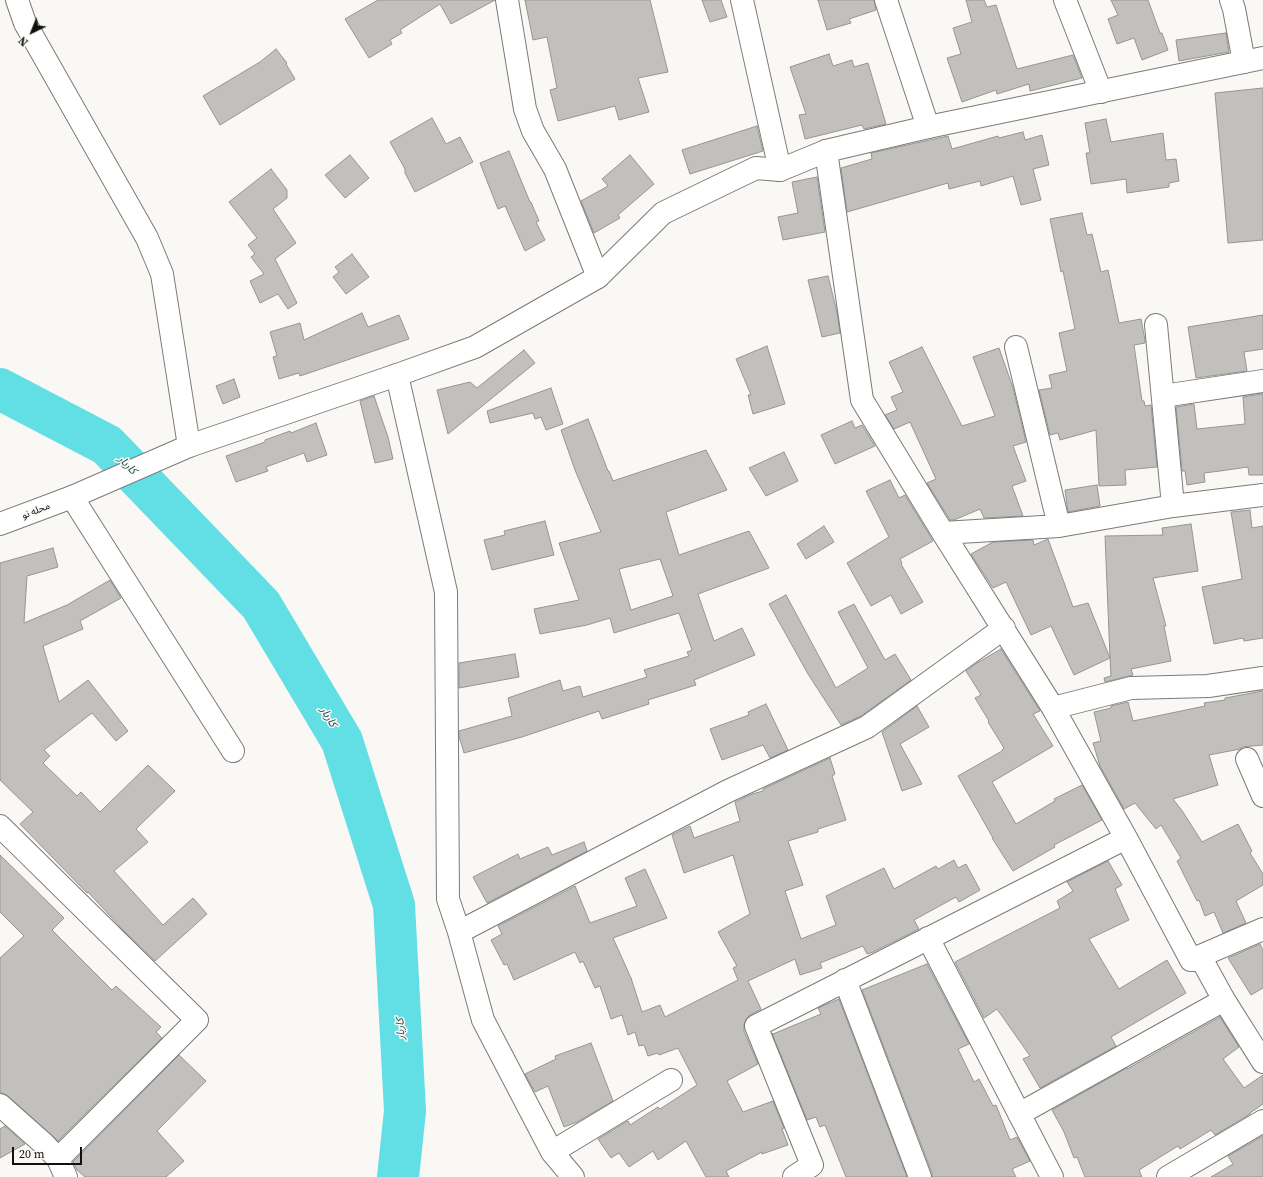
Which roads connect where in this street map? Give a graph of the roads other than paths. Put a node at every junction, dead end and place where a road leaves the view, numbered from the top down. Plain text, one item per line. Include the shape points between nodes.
1 (17, 0) edge
2 (507, 0) edge
3 (742, 0) edge
4 (886, 0) edge
5 (1065, 0) edge
6 (1231, 0) edge
7 (1253, 60) edge
8 (1101, 92) junction
9 (928, 127) junction
10 (826, 152) junction
11 (780, 170) junction
12 (598, 277) junction
13 (1156, 325) dead end
14 (1016, 347) dead end
15 (397, 375) junction
16 (1263, 381) edge
17 (1163, 396) junction
18 (184, 448) junction
19 (1263, 494) edge
20 (72, 497) junction
21 (1173, 506) junction
22 (0, 524) edge
23 (1059, 526) junction
24 (943, 533) junction
25 (1004, 628) junction
26 (1263, 678) edge
27 (1053, 708) junction
28 (233, 751) dead end
29 (1247, 759) dead end
30 (1263, 796) edge
31 (0, 826) edge
32 (1126, 838) junction
33 (1263, 928) edge
34 (459, 932) junction
35 (928, 938) junction
36 (1191, 960) junction
37 (845, 980) junction
38 (1224, 1000) junction
39 (1263, 1062) edge
40 (671, 1080) dead end
41 (0, 1105) edge
42 (1019, 1114) junction
43 (1263, 1121) edge
44 (552, 1152) junction
45 (62, 1168) edge
46 (573, 1177) edge
47 (794, 1177) edge
48 (920, 1177) edge
49 (1052, 1177) edge
50 (1168, 1177) edge

1 - 18 street via 25,23 147,238 162,274
2 - 12 street via 526,109 533,131 555,169
3 - 11 street
4 - 9 street
5 - 8 street
6 - 7 street
7 - 8 street
8 - 9 street
9 - 10 street
10 - 11 street
10 - 24 street via 862,400
11 - 12 street, محله نو via 756,168 663,213
12 - 15 street, محله نو via 475,347
13 - 17 street
14 - 23 street
15 - 18 street, محله نو
15 - 34 street via 446,592 448,899
16 - 17 street
17 - 21 street
18 - 20 street, محله نو
19 - 21 street
20 - 22 street, محله نو
20 - 28 street
21 - 23 street
23 - 24 street
24 - 25 street
25 - 27 street
25 - 34 street via 867,727 728,791
26 - 27 street via 1208,686 1131,688
27 - 32 street
29 - 30 street
31 - 45 street via 197,1020
32 - 35 street
32 - 36 street
33 - 36 street
34 - 44 street via 483,1020
35 - 37 street
35 - 42 street
36 - 38 street via 1202,960
37 - 47 street via 756,1026 812,1165
37 - 48 street
38 - 39 street
38 - 42 street
40 - 44 street
41 - 45 street via 44,1144
42 - 49 street
43 - 50 street
44 - 46 street

